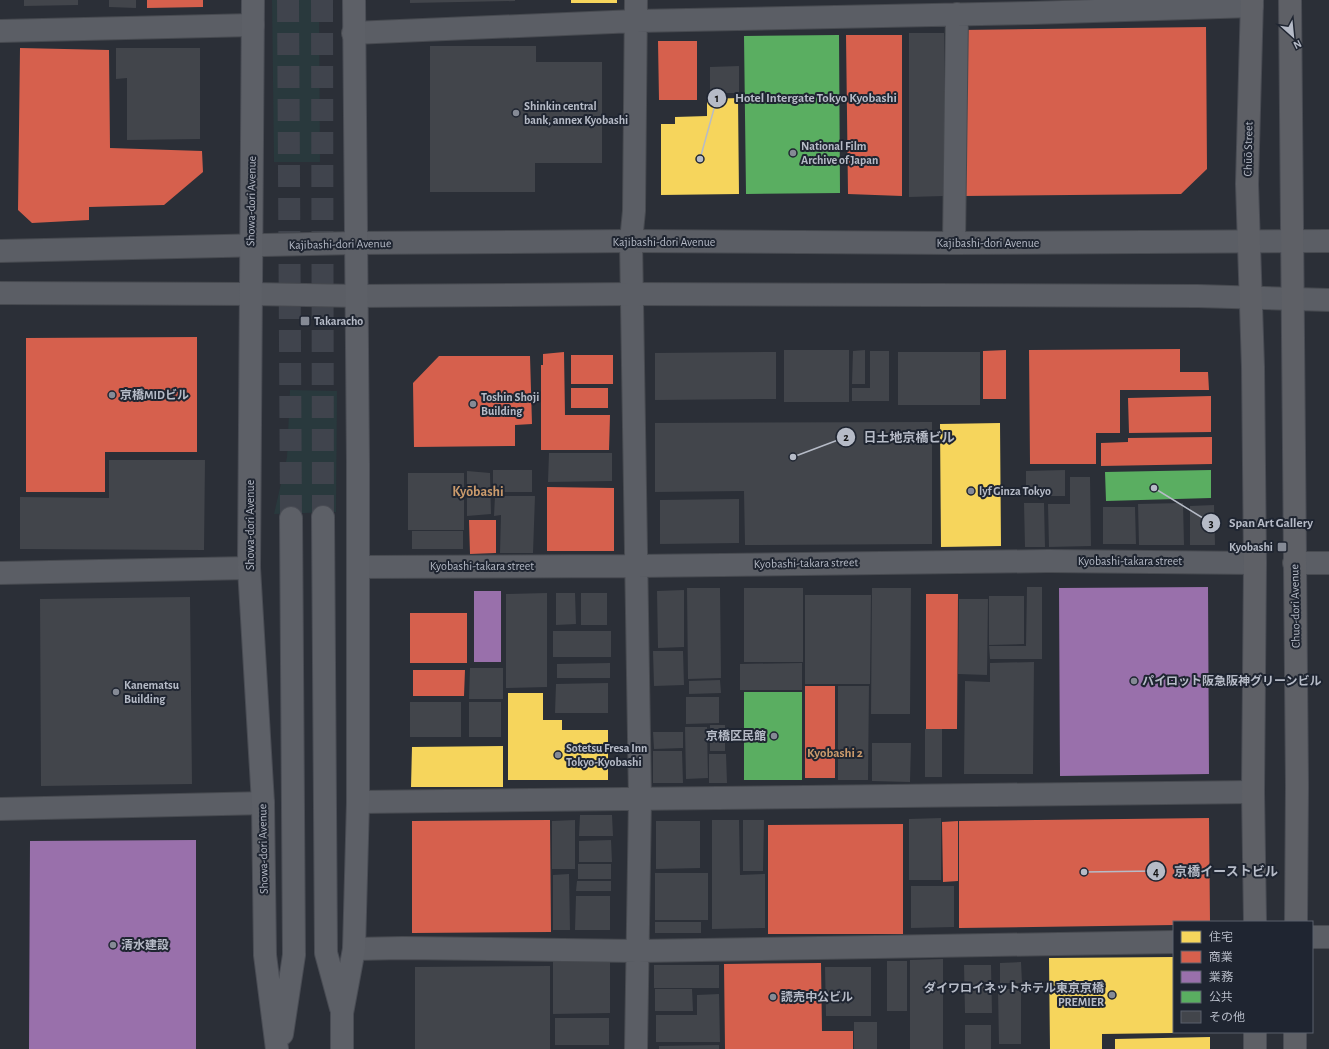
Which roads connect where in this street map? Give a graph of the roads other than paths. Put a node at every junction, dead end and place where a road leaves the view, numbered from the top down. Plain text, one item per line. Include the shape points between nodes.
1 (253, 0) edge
2 (354, 0) edge
3 (1290, 0) edge
4 (1252, 3) edge
5 (636, 10) edge
6 (957, 14) junction
7 (253, 25) junction
8 (0, 32) edge
9 (353, 33) junction
10 (631, 241) junction
11 (1249, 241) junction
12 (1291, 241) junction
13 (1329, 241) edge
14 (954, 243) junction
15 (355, 244) junction
16 (251, 246) junction
17 (0, 251) edge
18 (0, 293) edge
19 (251, 294) junction
20 (632, 294) junction
21 (357, 296) junction
22 (1251, 297) junction
23 (1292, 299) junction
24 (1329, 300) edge
25 (323, 517) tunnel mouth
26 (291, 518) tunnel mouth
27 (1255, 563) junction
28 (1294, 563) junction
29 (1329, 563) edge
30 (637, 566) junction
31 (358, 567) junction
32 (249, 568) junction
33 (0, 573) edge
34 (1253, 792) junction
35 (640, 799) junction
36 (358, 802) junction
37 (263, 804) junction
38 (0, 809) edge
39 (1255, 921) edge
40 (1296, 921) edge
41 (1313, 937) edge
42 (1329, 937) edge
43 (1173, 942) edge
44 (354, 949) junction
45 (638, 951) junction
46 (342, 1013) junction
47 (1255, 1033) edge
48 (1295, 1033) edge
49 (279, 1049) edge
50 (342, 1049) edge
51 (636, 1049) edge
52 (1255, 1049) edge
53 (1295, 1049) edge

1 - 7 main road, Showa-dori Avenue
2 - 9 main road
3 - 12 highway
4 - 6 street
4 - 11 highway, Chūō Street
5 - 6 street
5 - 9 street
5 - 10 street via 634,211
6 - 14 street
7 - 8 street
7 - 16 main road, Showa-dori Avenue
9 - 15 main road
10 - 14 street, Kajibashi-dori Avenue
10 - 15 street, Kajibashi-dori Avenue
10 - 20 street
11 - 12 street, Kajibashi-dori Avenue
11 - 14 street, Kajibashi-dori Avenue
11 - 22 highway, Chūō Street
12 - 13 street, Kajibashi-dori Avenue
12 - 23 highway, Chuo-dori Avenue
15 - 16 street, Kajibashi-dori Avenue
15 - 21 main road
16 - 17 street, Kajibashi-dori Avenue
16 - 19 main road, Showa-dori Avenue
18 - 19 street
19 - 21 street
19 - 32 main road, Showa-dori Avenue
20 - 21 street
20 - 22 street
20 - 30 street
21 - 31 main road
22 - 23 street
22 - 27 highway
23 - 24 street
23 - 28 highway, Chuo-dori Avenue
25 - 46 main road via 326,953
26 - 49 main road, Showa-dori Avenue via 294,955
27 - 30 street, Kyobashi-takara street via 1040,561
27 - 34 highway
28 - 29 street
28 - 40 highway, Chuo-dori Avenue
30 - 31 street, Kyobashi-takara street
30 - 35 street
31 - 36 main road
32 - 33 street
32 - 37 main road, Showa-dori Avenue
34 - 35 street
34 - 39 highway
35 - 36 street
35 - 45 street
36 - 44 main road
37 - 38 street
37 - 49 main road, Showa-dori Avenue via 265,955
41 - 42 street
43 - 45 street
44 - 45 street
44 - 46 main road
45 - 51 street
46 - 50 main road
47 - 52 highway
48 - 53 highway

